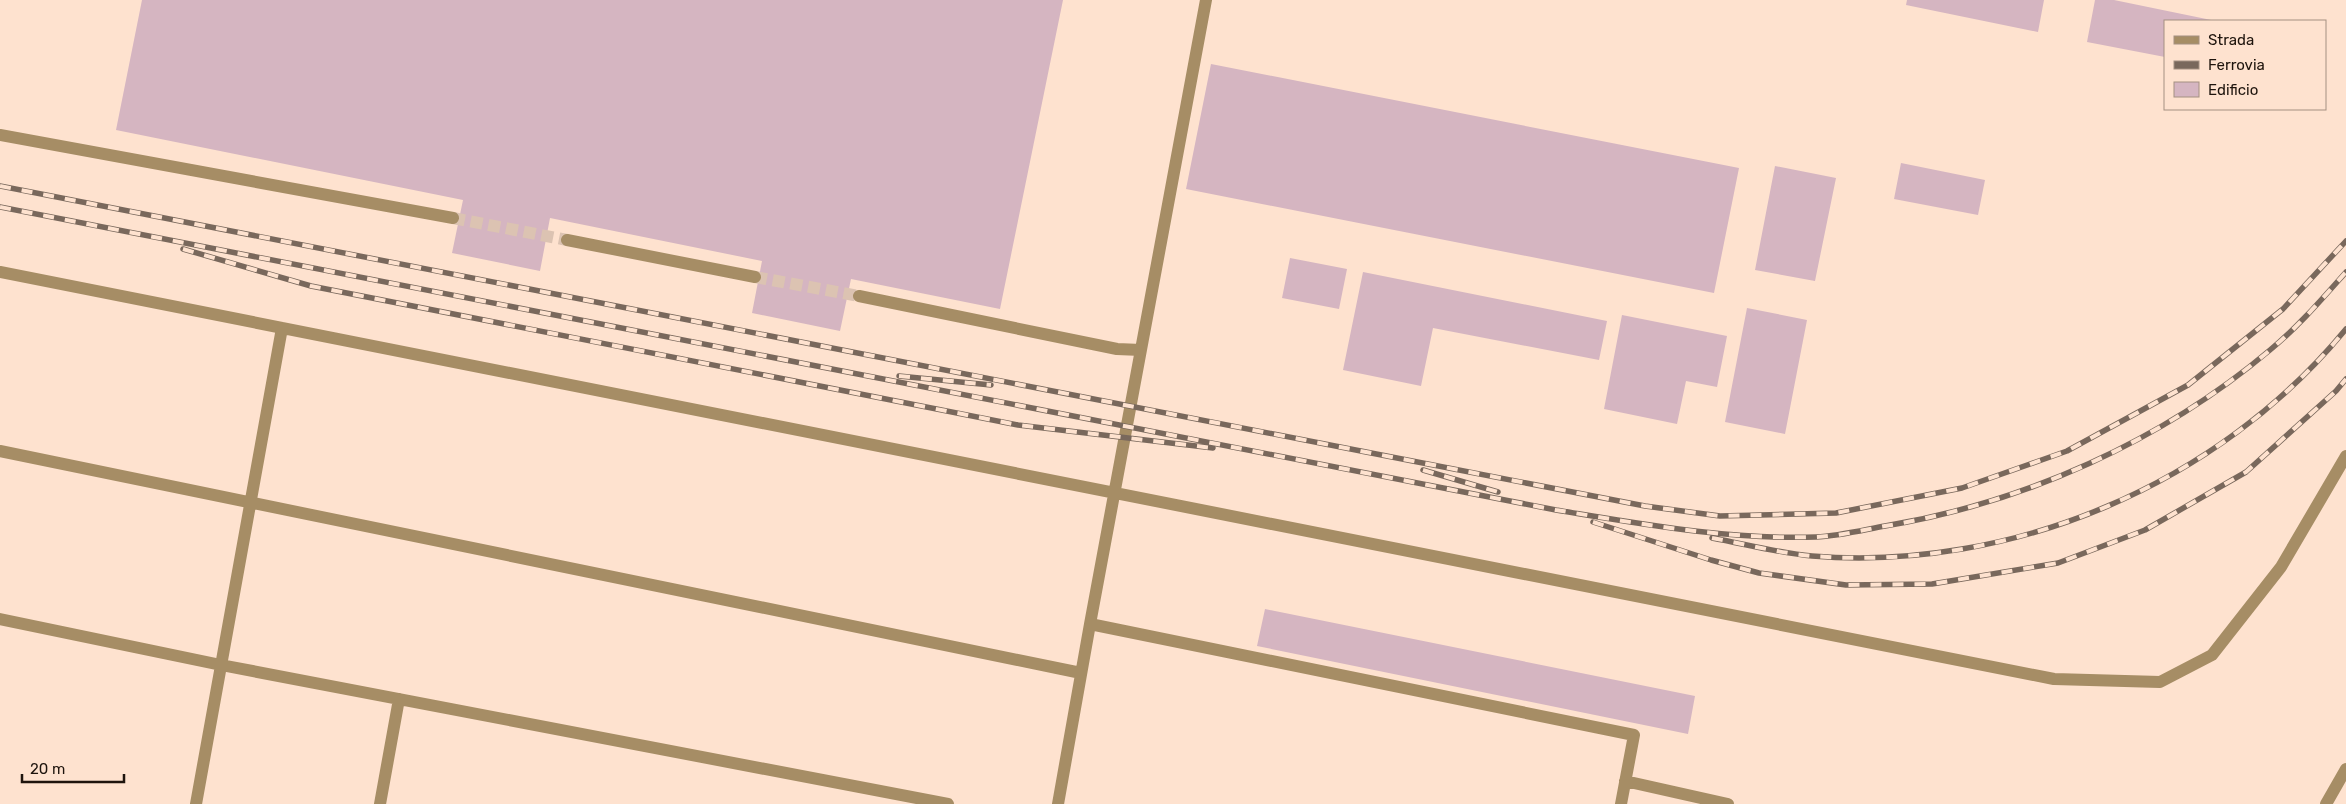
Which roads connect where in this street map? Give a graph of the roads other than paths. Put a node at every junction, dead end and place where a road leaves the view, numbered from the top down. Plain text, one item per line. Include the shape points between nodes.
1 (1206, 0) edge
2 (0, 135) edge
3 (453, 218) tunnel mouth
4 (567, 240) tunnel mouth
5 (0, 272) edge
6 (755, 277) tunnel mouth
7 (860, 296) tunnel mouth
8 (282, 328) junction
9 (1141, 350) junction
10 (0, 451) edge
11 (2346, 456) edge
12 (1115, 492) junction
13 (250, 503) junction
14 (0, 619) edge
15 (1090, 624) junction
16 (222, 665) junction
17 (1081, 673) junction
18 (399, 699) junction
19 (2346, 769) edge
20 (1625, 781) junction
21 (196, 804) edge
22 (380, 804) edge
23 (948, 804) edge
24 (1058, 804) edge
25 (1621, 804) edge
26 (1728, 804) edge
27 (2326, 804) edge

1 - 9 street
2 - 3 street
4 - 6 street
5 - 8 street
7 - 9 street via 1117,349
8 - 12 street
8 - 13 street
9 - 12 street
10 - 13 street
11 - 12 street via 2281,567 2212,655 2160,682 2054,679
12 - 15 street
13 - 16 street
13 - 17 street
14 - 16 street
15 - 17 street
15 - 20 street via 1634,735
16 - 18 street
16 - 21 street
17 - 24 street
18 - 22 street
18 - 23 street
19 - 27 street
20 - 25 street
20 - 26 street

